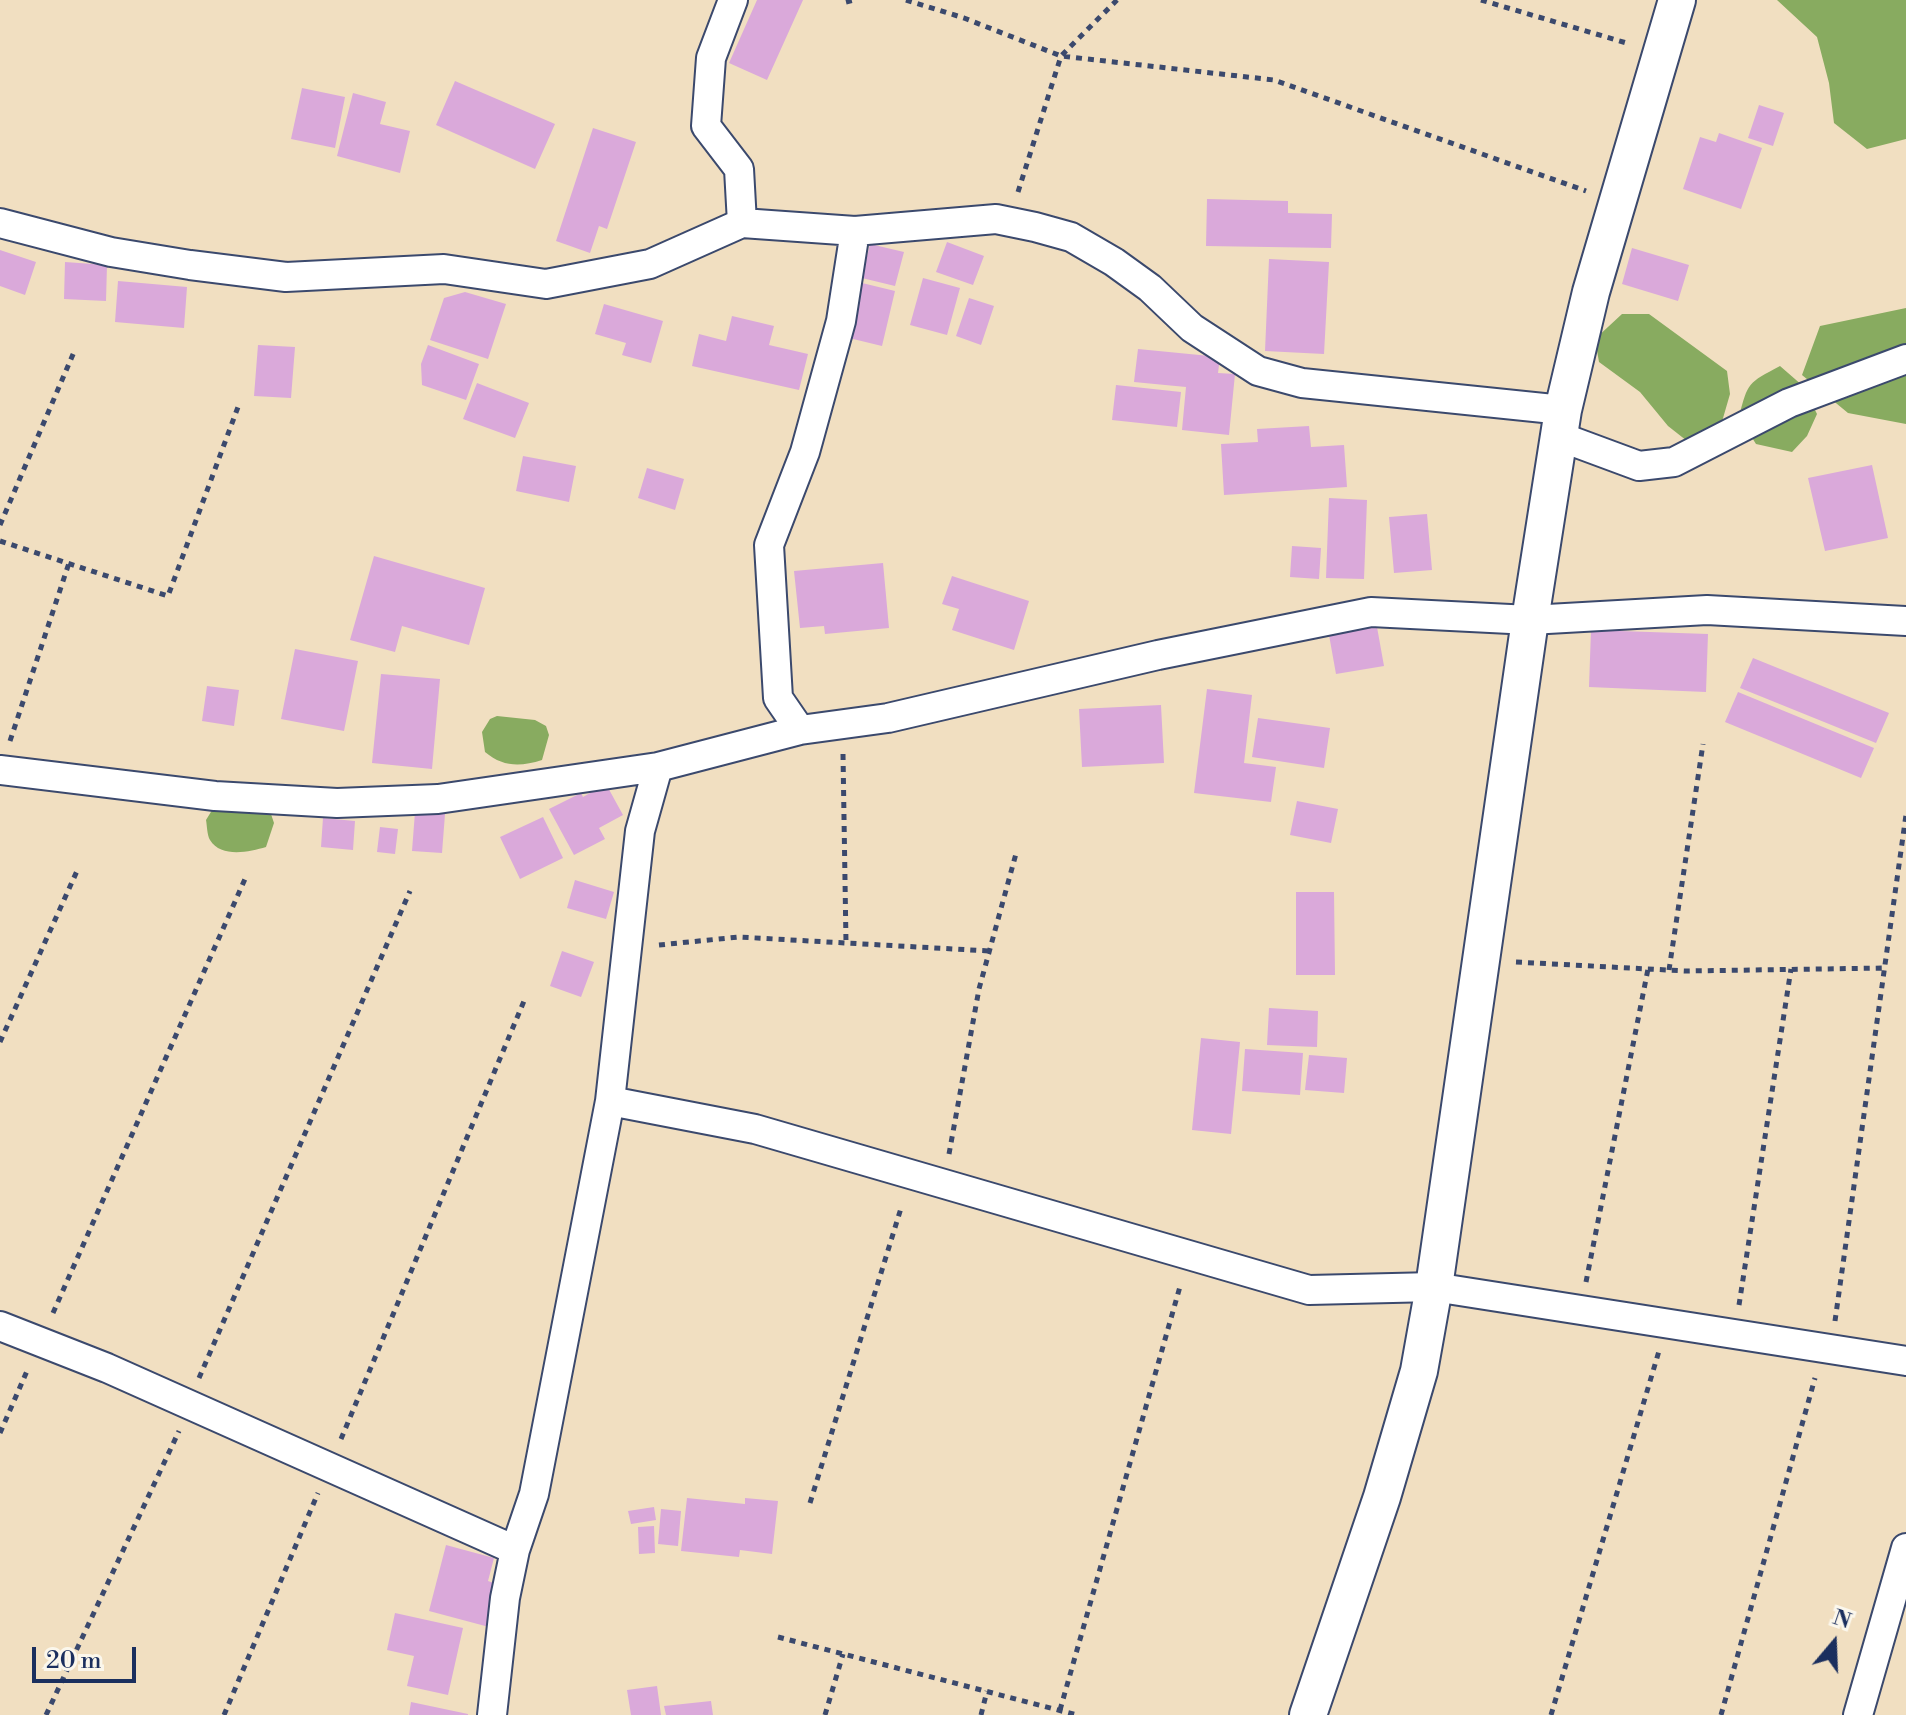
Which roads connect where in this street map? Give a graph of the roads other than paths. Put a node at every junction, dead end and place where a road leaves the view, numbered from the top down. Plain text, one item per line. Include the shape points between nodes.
1 (733, 0) edge
2 (1677, 0) edge
3 (0, 223) edge
4 (742, 223) junction
5 (855, 231) junction
6 (1906, 359) edge
7 (1560, 423) junction
8 (1530, 620) junction
9 (1906, 621) edge
10 (800, 730) junction
11 (3, 762) edge
12 (658, 767) junction
13 (610, 1101) junction
14 (1434, 1287) junction
15 (0, 1326) edge
16 (1906, 1361) edge
17 (1906, 1548) edge
18 (515, 1550) junction
19 (492, 1715) edge
20 (1308, 1715) edge
21 (1858, 1715) edge

1 - 4 street via 711,58 706,126 739,169
2 - 7 street via 1591,292
3 - 4 street via 111,252 286,277 444,269 546,284 650,264
4 - 5 street
5 - 7 street via 996,219 1035,227 1071,237 1114,262 1192,328 1258,371 1302,383
5 - 10 street via 841,321 805,452 769,545 778,698
6 - 7 street via 1789,403 1674,462 1639,466
7 - 8 street
8 - 9 street via 1707,610
8 - 10 street via 1371,612 888,718
8 - 14 street
10 - 12 street
11 - 12 street via 215,796 337,803 438,799
12 - 13 street via 640,831
13 - 14 street via 755,1129 1309,1290
13 - 18 street via 534,1494
14 - 16 street
14 - 20 street via 1419,1371
15 - 18 street via 107,1368
17 - 21 street
18 - 19 street

